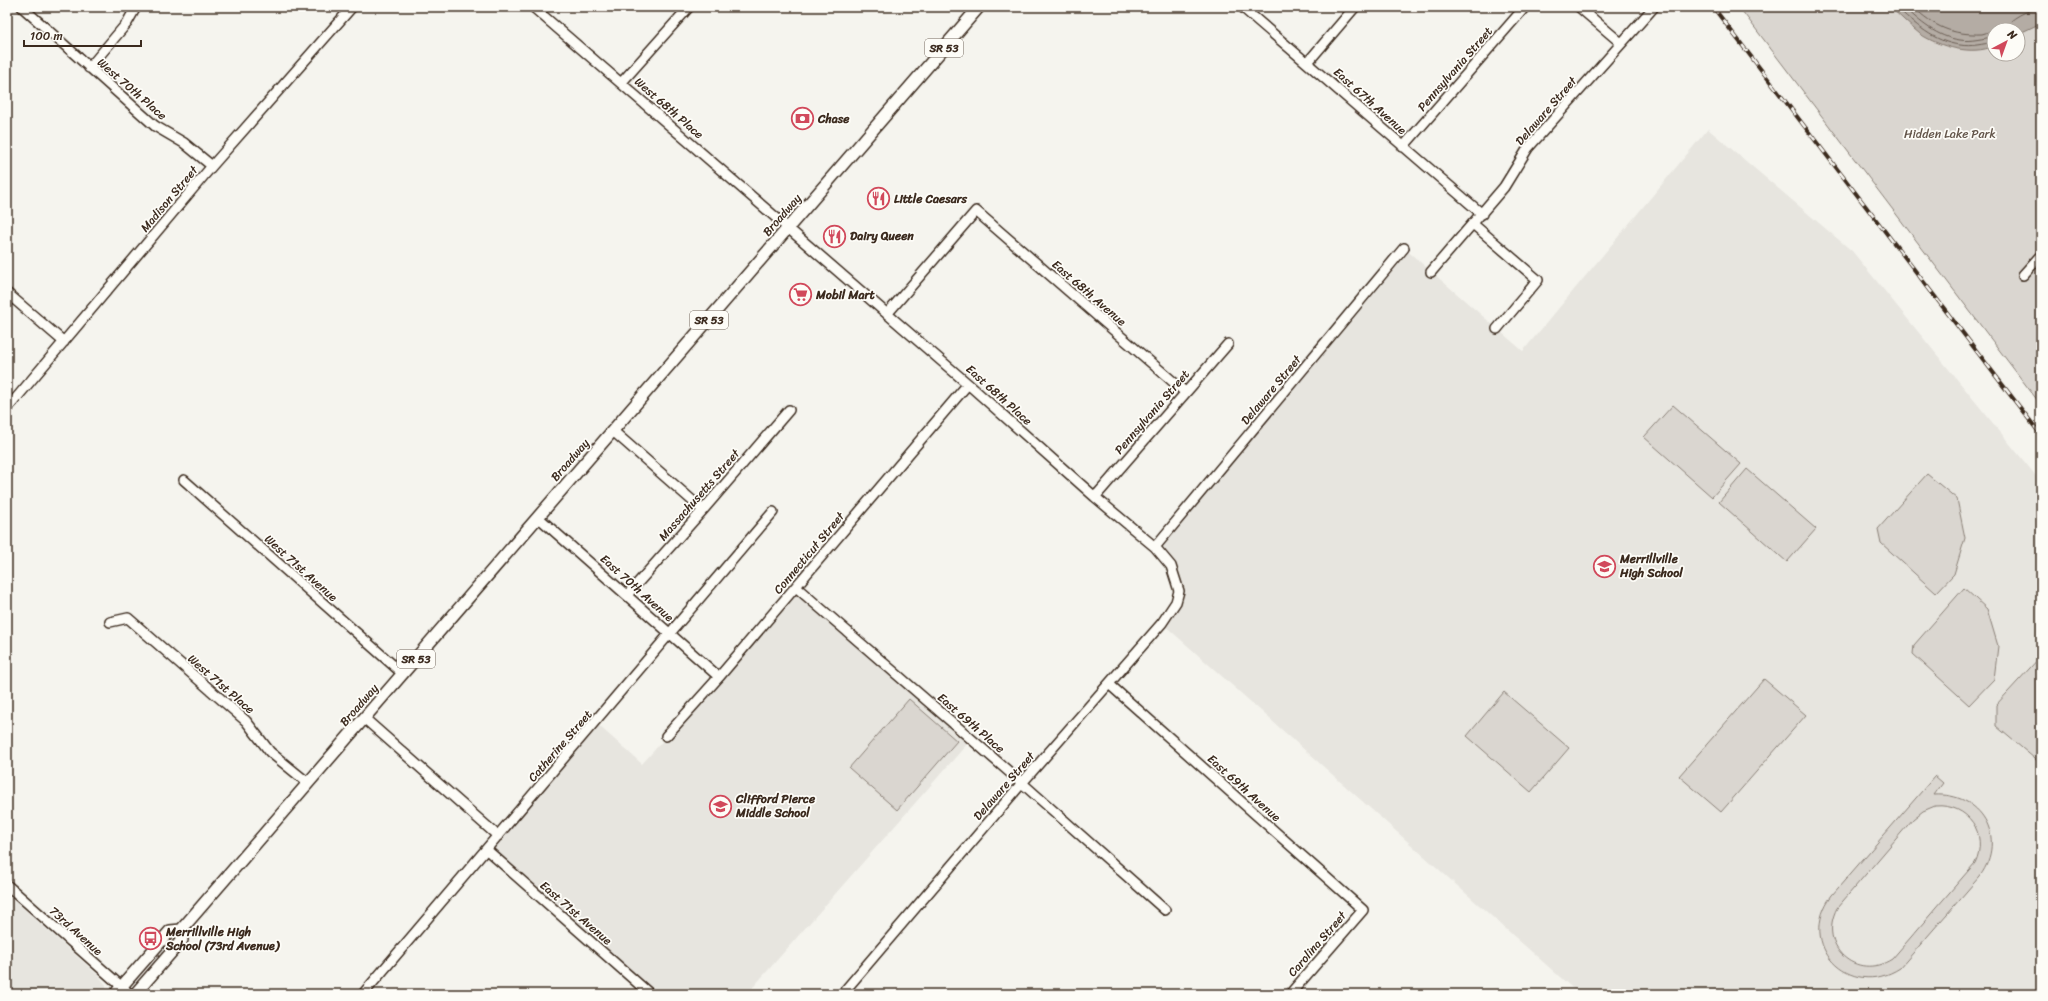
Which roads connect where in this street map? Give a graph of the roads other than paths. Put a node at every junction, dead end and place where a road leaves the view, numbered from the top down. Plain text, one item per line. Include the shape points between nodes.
1 (22, 7) edge
2 (136, 7) edge
3 (352, 7) edge
4 (533, 7) edge
5 (688, 7) edge
6 (979, 7) edge
7 (1242, 7) edge
8 (1355, 7) edge
9 (1525, 7) edge
10 (1579, 7) edge
11 (1654, 7) edge
12 (1621, 43) junction
13 (1308, 62) junction
14 (89, 68) junction
15 (622, 82) junction
16 (1403, 147) junction
17 (212, 166) junction
18 (1482, 214) junction
19 (1474, 224) junction
20 (788, 228) junction
21 (1404, 248) dead end
22 (2041, 255) edge
23 (1431, 272) dead end
24 (2023, 275) dead end
25 (7, 293) edge
26 (887, 314) junction
27 (1497, 329) dead end
28 (64, 342) junction
29 (1228, 344) dead end
30 (968, 384) junction
31 (1185, 392) junction
32 (7, 409) edge
33 (789, 410) dead end
34 (613, 431) junction
35 (184, 480) dead end
36 (1095, 497) junction
37 (703, 510) junction
38 (773, 512) dead end
39 (538, 517) junction
40 (1155, 547) junction
41 (796, 587) junction
42 (1179, 591) joint
43 (627, 595) junction
44 (110, 622) dead end
45 (671, 634) junction
46 (403, 674) junction
47 (719, 677) junction
48 (1109, 684) junction
49 (364, 718) junction
50 (666, 736) dead end
51 (308, 783) junction
52 (1022, 783) junction
53 (498, 836) junction
54 (487, 850) junction
55 (7, 885) edge
56 (1165, 910) dead end
57 (1363, 910) joint
58 (182, 930) junction
59 (122, 992) edge
60 (135, 994) edge
61 (363, 994) edge
62 (650, 994) edge
63 (842, 994) edge
64 (1290, 994) edge

1 - 14 street, West 70th Place
2 - 14 street via 127,23
3 - 17 street, Madison Street
4 - 15 street, West 68th Place
5 - 15 street
6 - 20 main road, Broadway / SR 53
7 - 13 street, East 67th Avenue
8 - 13 street
9 - 16 street, Pennsylvania Street
10 - 12 street
11 - 12 street, Delaware Street
12 - 18 street, Delaware Street via 1528,148 1504,187
13 - 16 street, East 67th Avenue
14 - 17 street, West 70th Place via 155,126 184,143
15 - 20 street, West 68th Place
16 - 18 street, East 67th Avenue
17 - 28 street, Madison Street
18 - 19 street, Delaware Street
19 - 23 street, Delaware Street
19 - 27 street via 1538,280
20 - 26 street, East 68th Place
20 - 34 main road, Broadway / SR 53
21 - 40 street, Delaware Street
22 - 24 street
25 - 28 street
26 - 30 street, East 68th Place
26 - 31 street, East 68th Avenue via 976,211
28 - 32 street, Madison Street
29 - 31 street, Pennsylvania Street
30 - 36 street, East 68th Place
30 - 41 street, Connecticut Street
31 - 36 street, Pennsylvania Street
33 - 37 street, Massachusetts Street
34 - 37 street
34 - 39 main road, Broadway / SR 53
35 - 46 street, West 71st Avenue
36 - 40 street, East 68th Place
37 - 43 street, Massachusetts Street
38 - 45 street, Catherine Street
39 - 43 street, East 70th Avenue
39 - 46 main road, Broadway / SR 53
40 - 42 street, East 68th Place via 1171,566
41 - 47 street, Connecticut Street
41 - 52 street, East 69th Place
42 - 48 street, Delaware Street via 1176,602 1162,623
43 - 45 street, East 70th Avenue
44 - 51 street, West 71st Place via 128,618 246,721 270,752
45 - 47 street, East 70th Avenue
45 - 53 street, Catherine Street
46 - 49 main road, Broadway / SR 53
47 - 50 street, Connecticut Street
48 - 52 street, Delaware Street
48 - 57 street, East 69th Avenue
49 - 51 main road, Broadway / SR 53
49 - 53 street
51 - 58 main road, Broadway / SR 53
52 - 56 street, East 69th Place
52 - 63 street, Delaware Street
53 - 54 street, Catherine Street
54 - 61 street, Catherine Street
54 - 62 street, East 71st Avenue
55 - 59 street, 73rd Avenue
57 - 64 street, Carolina Street
58 - 59 main road, Broadway / SR 53 via 170,931
58 - 60 main road, Broadway / SR 53 via 182,940

